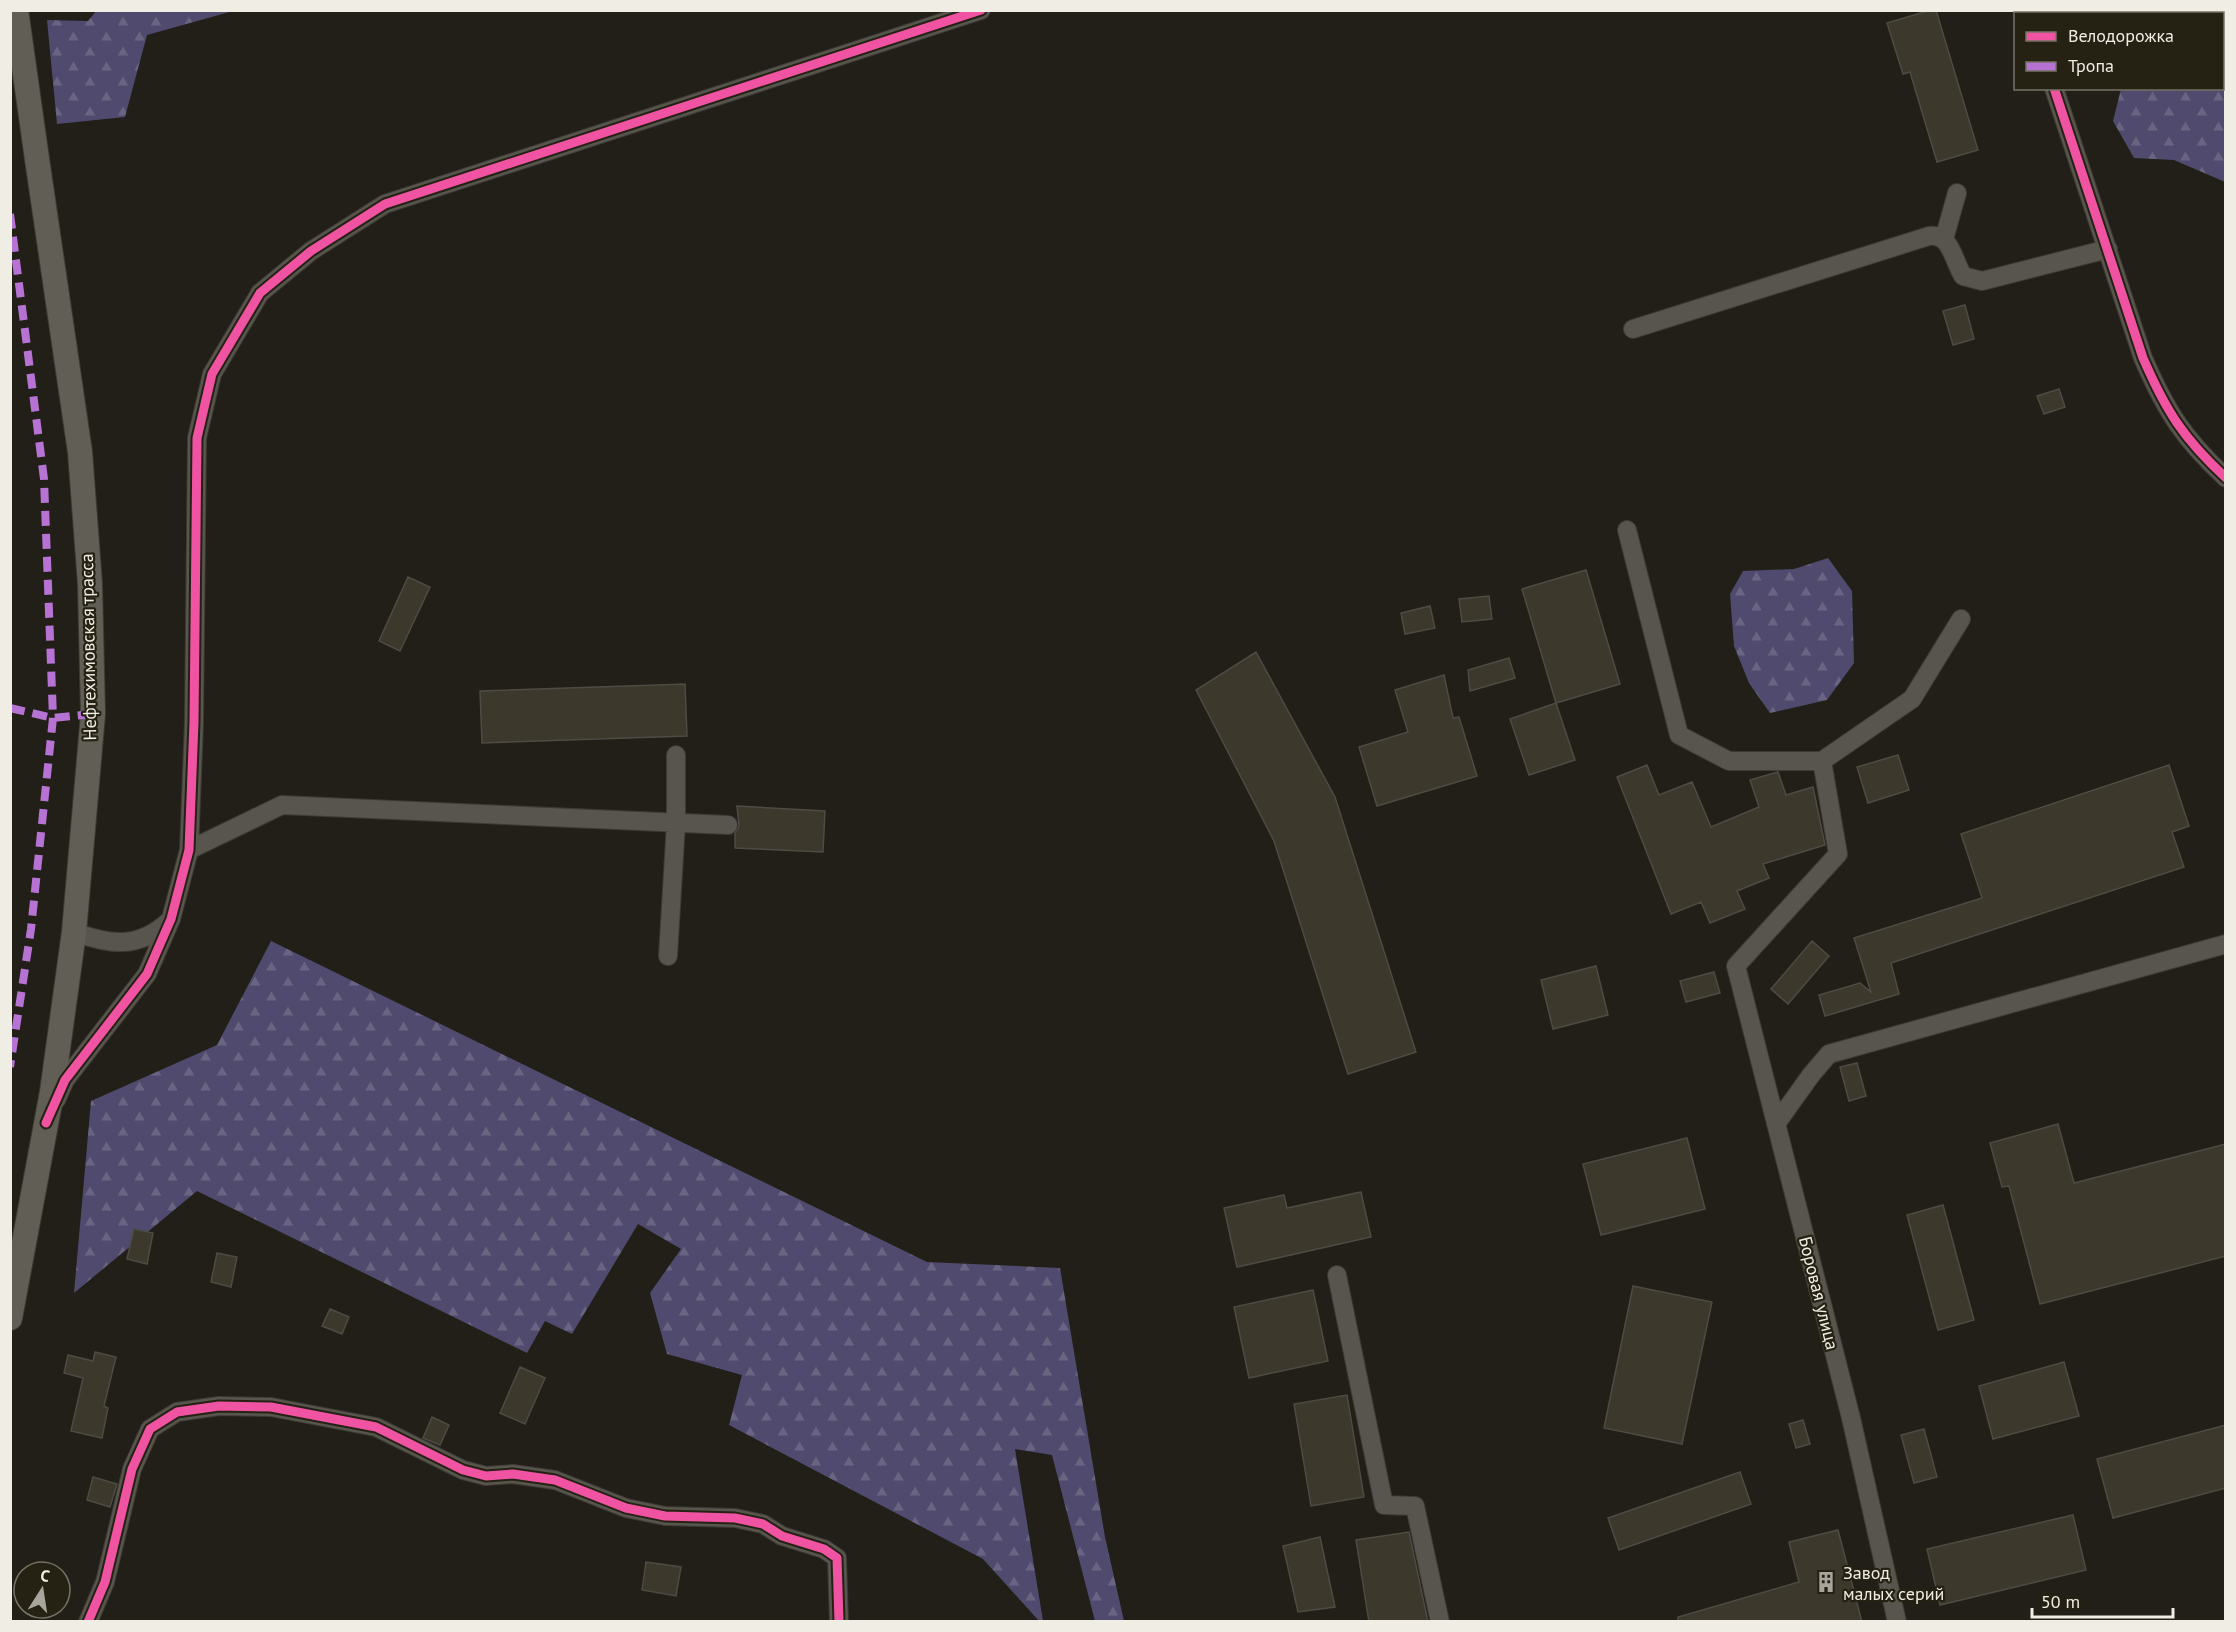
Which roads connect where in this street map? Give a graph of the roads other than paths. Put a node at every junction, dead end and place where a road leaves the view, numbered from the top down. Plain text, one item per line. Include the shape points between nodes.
1 (16, 10) edge
2 (981, 10) edge
3 (2055, 90) edge
4 (1957, 193) dead end
5 (1944, 239) junction
6 (2108, 249) junction
7 (1633, 329) dead end
8 (2226, 478) edge
9 (1627, 530) dead end
10 (1961, 619) dead end
11 (676, 755) dead end
12 (1822, 761) junction
13 (676, 823) junction
14 (728, 825) dead end
15 (189, 850) junction
16 (171, 919) junction
17 (74, 932) junction
18 (2226, 944) edge
19 (668, 956) dead end
20 (46, 1124) junction
21 (1776, 1124) junction
22 (1337, 1275) dead end
23 (10, 1318) edge
24 (88, 1622) edge
25 (839, 1622) edge
26 (1440, 1622) edge
27 (1897, 1622) edge

1 - 17 main road, Нефтехимовская трасса, bridge via 80,452 90,584 93,714
2 - 15 street via 385,204 311,251 260,293 212,374 197,438
3 - 6 street
4 - 5 street
5 - 6 street via 1963,276 1982,281
5 - 7 street via 1929,236
6 - 8 street via 2158,394 2183,435
9 - 12 street via 1679,735 1728,761
10 - 12 street via 1911,699
11 - 13 street
12 - 21 street, Боровая улица via 1839,854 1736,966
13 - 14 street
13 - 15 street via 282,806
13 - 19 street
15 - 16 street
16 - 17 street via 152,936 124,943
16 - 20 street via 147,974 65,1080
17 - 20 main road, Нефтехимовская трасса
18 - 21 street via 1829,1054
20 - 23 main road, Нефтехимовская трасса
21 - 27 street, Боровая улица via 1851,1418
22 - 26 street via 1384,1505 1415,1506
24 - 25 street via 105,1582 132,1469 150,1429 177,1412 219,1406 271,1407 376,1427 463,1470 486,1476 513,1474 555,1480 626,1508 665,1516 735,1518 763,1524 837,1558

